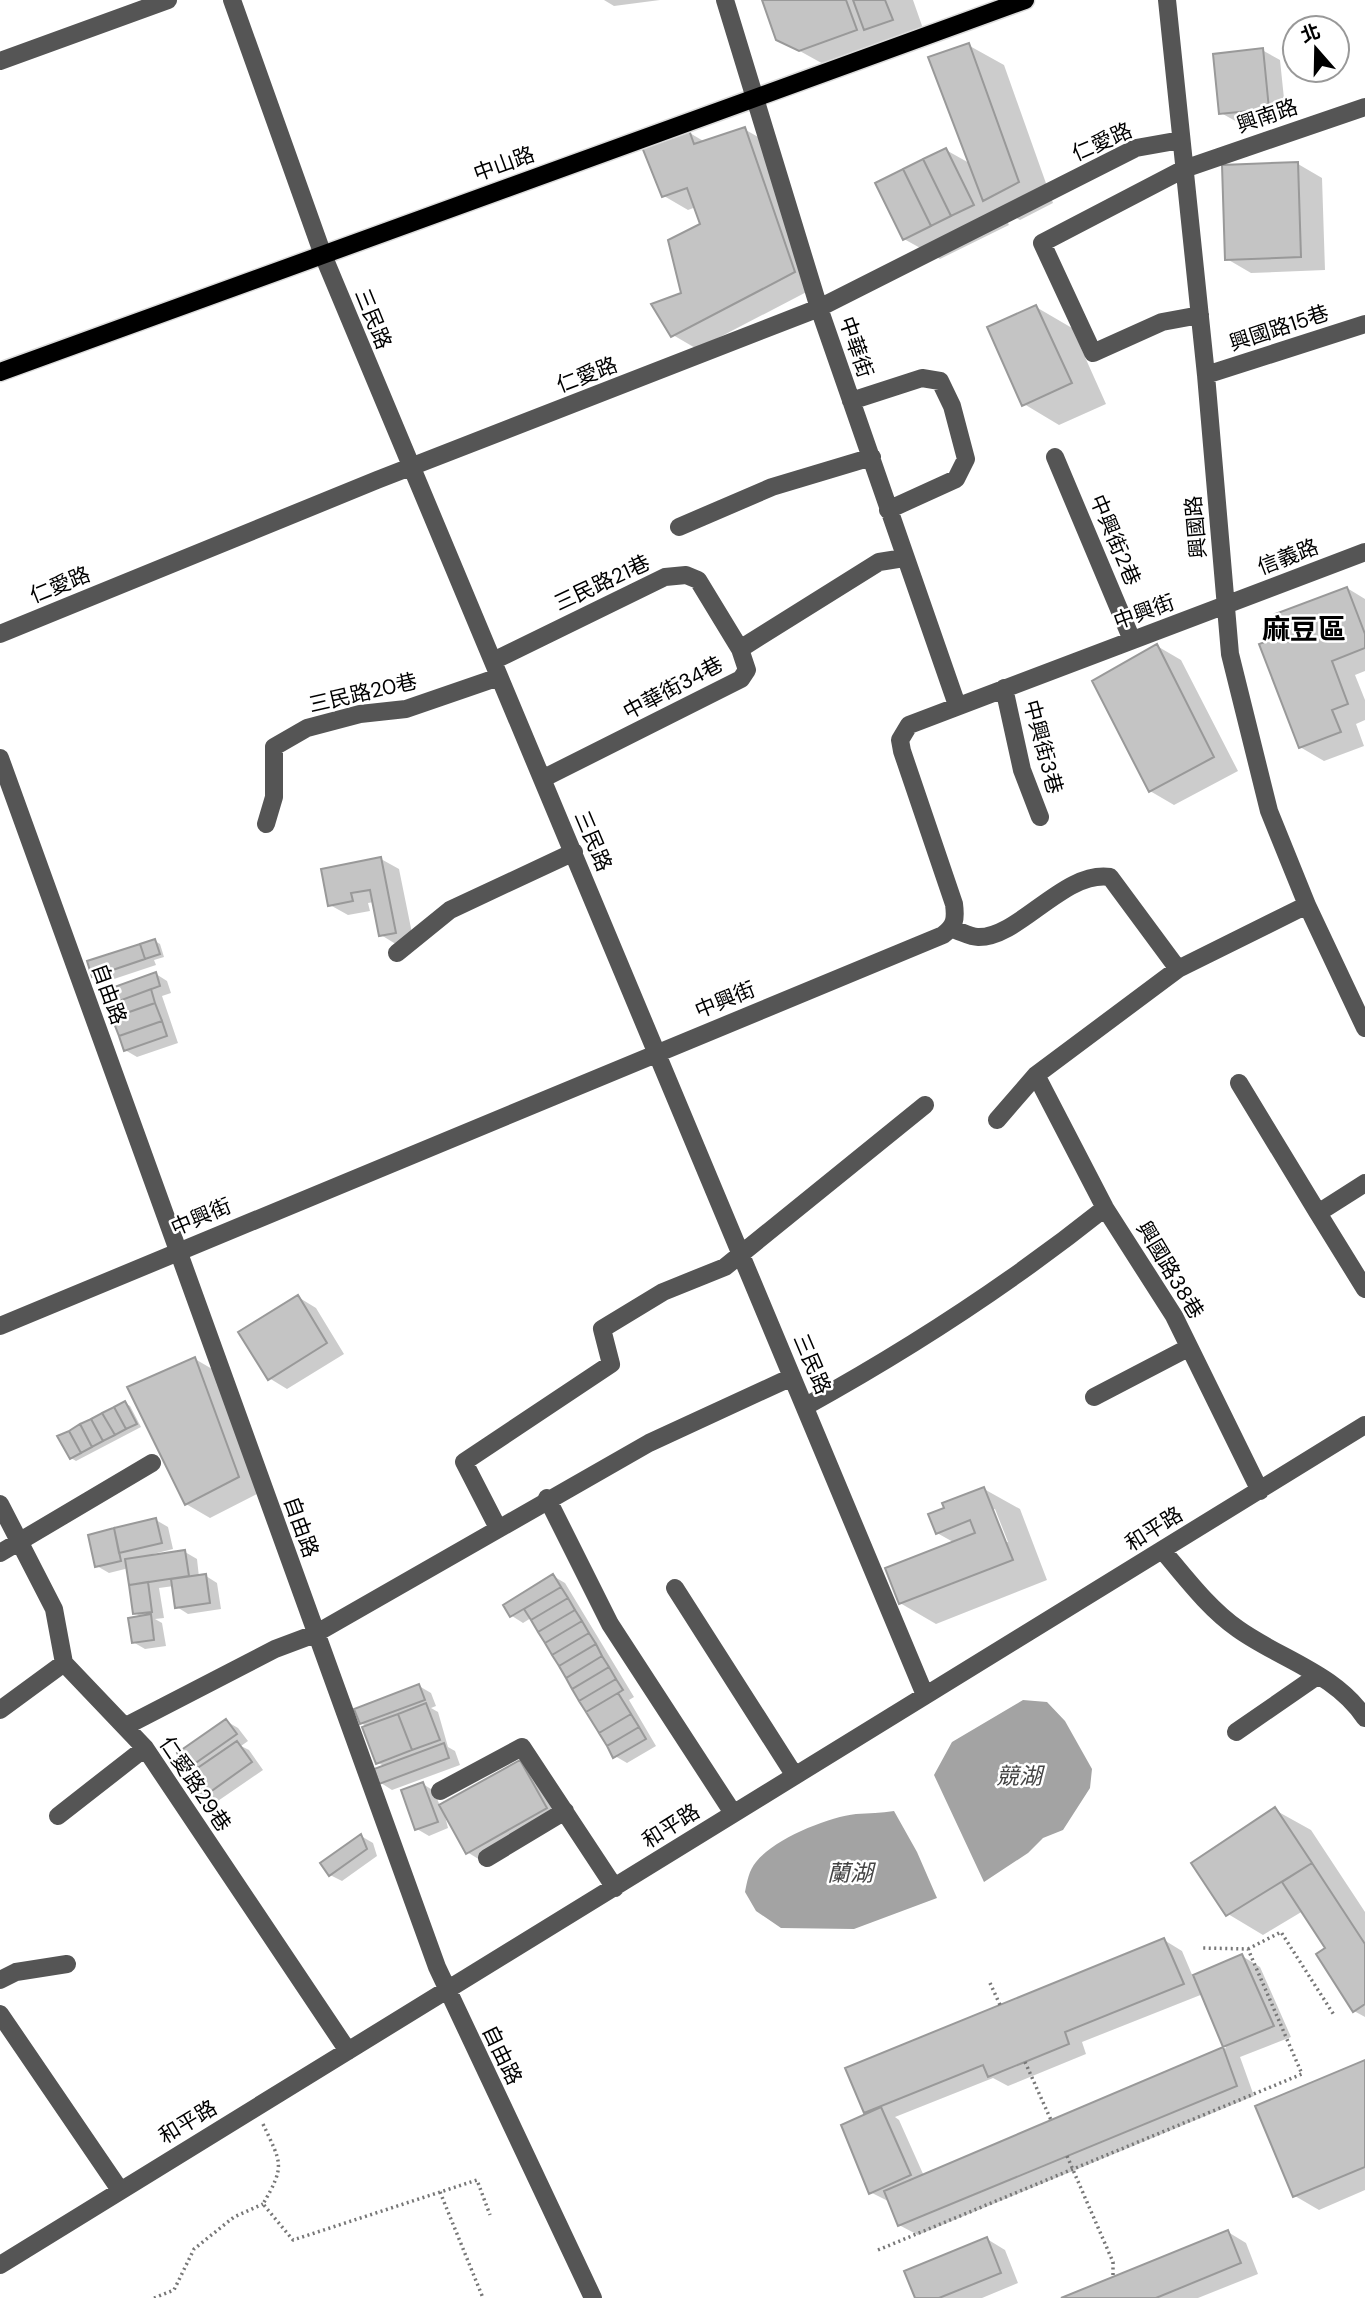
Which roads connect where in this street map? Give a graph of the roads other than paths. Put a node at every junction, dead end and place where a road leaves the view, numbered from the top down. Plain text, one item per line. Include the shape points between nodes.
1 (168, 0) edge
2 (232, 0) edge
3 (725, 0) edge
4 (1025, 0) edge
5 (1167, 0) edge
6 (0, 61) edge
7 (756, 96) junction
8 (1365, 107) edge
9 (1181, 140) junction
10 (1184, 169) junction
11 (323, 255) junction
12 (820, 309) junction
13 (1200, 315) junction
14 (1365, 324) edge
15 (0, 372) edge
16 (1206, 375) junction
17 (851, 401) junction
18 (872, 457) junction
19 (1055, 457) dead end
20 (410, 468) junction
21 (888, 510) junction
22 (679, 527) dead end
23 (1365, 552) edge
24 (904, 558) junction
25 (1226, 605) junction
26 (0, 634) edge
27 (1132, 640) junction
28 (740, 649) junction
29 (496, 669) junction
30 (1004, 688) junction
31 (957, 705) junction
32 (0, 758) edge
33 (542, 779) junction
34 (1040, 817) dead end
35 (266, 824) dead end
36 (574, 852) junction
37 (1307, 905) junction
38 (952, 929) junction
39 (397, 953) dead end
40 (1178, 969) junction
41 (1365, 1028) edge
42 (655, 1053) junction
43 (1036, 1075) junction
44 (1239, 1083) dead end
45 (925, 1105) dead end
46 (997, 1120) dead end
47 (1365, 1183) edge
48 (1105, 1208) junction
49 (1318, 1213) junction
50 (178, 1251) junction
51 (740, 1254) junction
52 (1365, 1289) edge
53 (0, 1326) edge
54 (1188, 1348) junction
55 (792, 1377) junction
56 (1094, 1397) dead end
57 (806, 1406) junction
58 (1365, 1425) edge
59 (152, 1464) dead end
60 (1260, 1490) junction
61 (547, 1498) junction
62 (0, 1504) edge
63 (498, 1528) junction
64 (18, 1541) junction
65 (1163, 1551) junction
66 (0, 1553) edge
67 (675, 1588) dead end
68 (316, 1634) junction
69 (64, 1663) junction
70 (1317, 1676) junction
71 (925, 1695) junction
72 (0, 1710) edge
73 (1365, 1718) edge
74 (126, 1726) junction
75 (1236, 1732) dead end
76 (145, 1748) junction
77 (795, 1776) junction
78 (440, 1790) dead end
79 (565, 1811) junction
80 (733, 1814) junction
81 (58, 1816) dead end
82 (487, 1858) dead end
83 (615, 1888) junction
84 (67, 1964) dead end
85 (0, 1980) edge
86 (447, 1990) junction
87 (0, 2014) edge
88 (348, 2051) junction
89 (120, 2190) junction
90 (0, 2265) edge
91 (593, 2298) edge

1 - 6 street
2 - 11 street, 三民路
3 - 7 street, 中華街
4 - 7 main road, 中山路
5 - 9 street, 興國路
7 - 11 main road, 中山路
7 - 12 street, 中華街
8 - 10 street, 興南路
9 - 10 street, 興國路
9 - 12 street, 仁愛路 via 1136,148
10 - 13 street, 興國路
10 - 13 street, 興南路 via 1042,243 1093,353 1162,322
11 - 15 main road, 中山路
11 - 20 street, 三民路
12 - 17 street, 中華街
12 - 20 street, 仁愛路
13 - 16 street, 興國路
14 - 16 street, 興國路15巷
16 - 25 street, 興國路
17 - 18 street, 中華街
17 - 21 street via 922,378 940,381 952,406 966,459 956,479
18 - 21 street, 中華街
18 - 22 street via 772,487
19 - 27 street, 中興街2巷
20 - 26 street, 仁愛路
20 - 29 street, 三民路
21 - 24 street, 中華街
23 - 25 street, 信義路
24 - 28 street, 中華街34巷 via 879,562
24 - 31 street, 中華街
25 - 27 street, 中興街
25 - 37 street, 興國路 via 1230,654 1259,775
27 - 30 street, 中興街
28 - 29 street, 三民路21巷 via 698,580 686,575 665,577
28 - 33 street, 中華街34巷 via 747,670 741,679
29 - 33 street, 三民路
29 - 35 street, 三民路20巷 via 406,709 360,714 286,738 274,747 274,797
30 - 31 street, 中興街
30 - 34 street, 中興街3巷 via 1021,770
31 - 38 street, 中興街 via 909,724 900,740 954,904
32 - 50 street, 自由路
33 - 36 street, 三民路
36 - 39 street via 450,910
36 - 42 street, 三民路
37 - 40 street
37 - 41 street, 興國路
38 - 40 street via 977,937 996,934 1072,886 1099,875 1110,877
38 - 42 street, 中興街
40 - 43 street
42 - 50 street, 中興街
42 - 51 street, 三民路
43 - 46 street
43 - 48 street, 興國路38巷
44 - 49 street
45 - 51 street
47 - 49 street
48 - 54 street, 興國路38巷 via 1174,1316
48 - 57 street via 1038,1262 943,1325
49 - 52 street
50 - 53 street, 中興街
50 - 68 street, 自由路
51 - 55 street, 三民路
51 - 63 street via 725,1267 663,1292 602,1329 611,1364 464,1462
54 - 56 street
54 - 60 street, 興國路38巷
55 - 57 street, 三民路
55 - 61 street via 649,1443
57 - 71 street, 三民路
58 - 60 street, 和平路
59 - 64 street
60 - 65 street, 和平路
61 - 63 street
61 - 80 street via 610,1624
62 - 64 street
63 - 68 street
64 - 66 street
64 - 69 street via 54,1609
65 - 70 street via 1237,1629
65 - 71 street, 和平路
67 - 77 street
68 - 74 street via 275,1649
68 - 86 street, 自由路
69 - 72 street
69 - 74 street, 仁愛路29巷
70 - 73 street via 1351,1698
70 - 75 street
71 - 77 street, 和平路
74 - 76 street, 仁愛路29巷
76 - 81 street
76 - 88 street, 仁愛路29巷
77 - 80 street, 和平路
78 - 79 street via 522,1747
79 - 82 street
79 - 83 street
80 - 83 street, 和平路
83 - 86 street, 和平路
84 - 85 street via 16,1972
86 - 88 street, 和平路
86 - 91 street, 自由路
87 - 89 street
88 - 89 street, 和平路
89 - 90 street, 和平路

